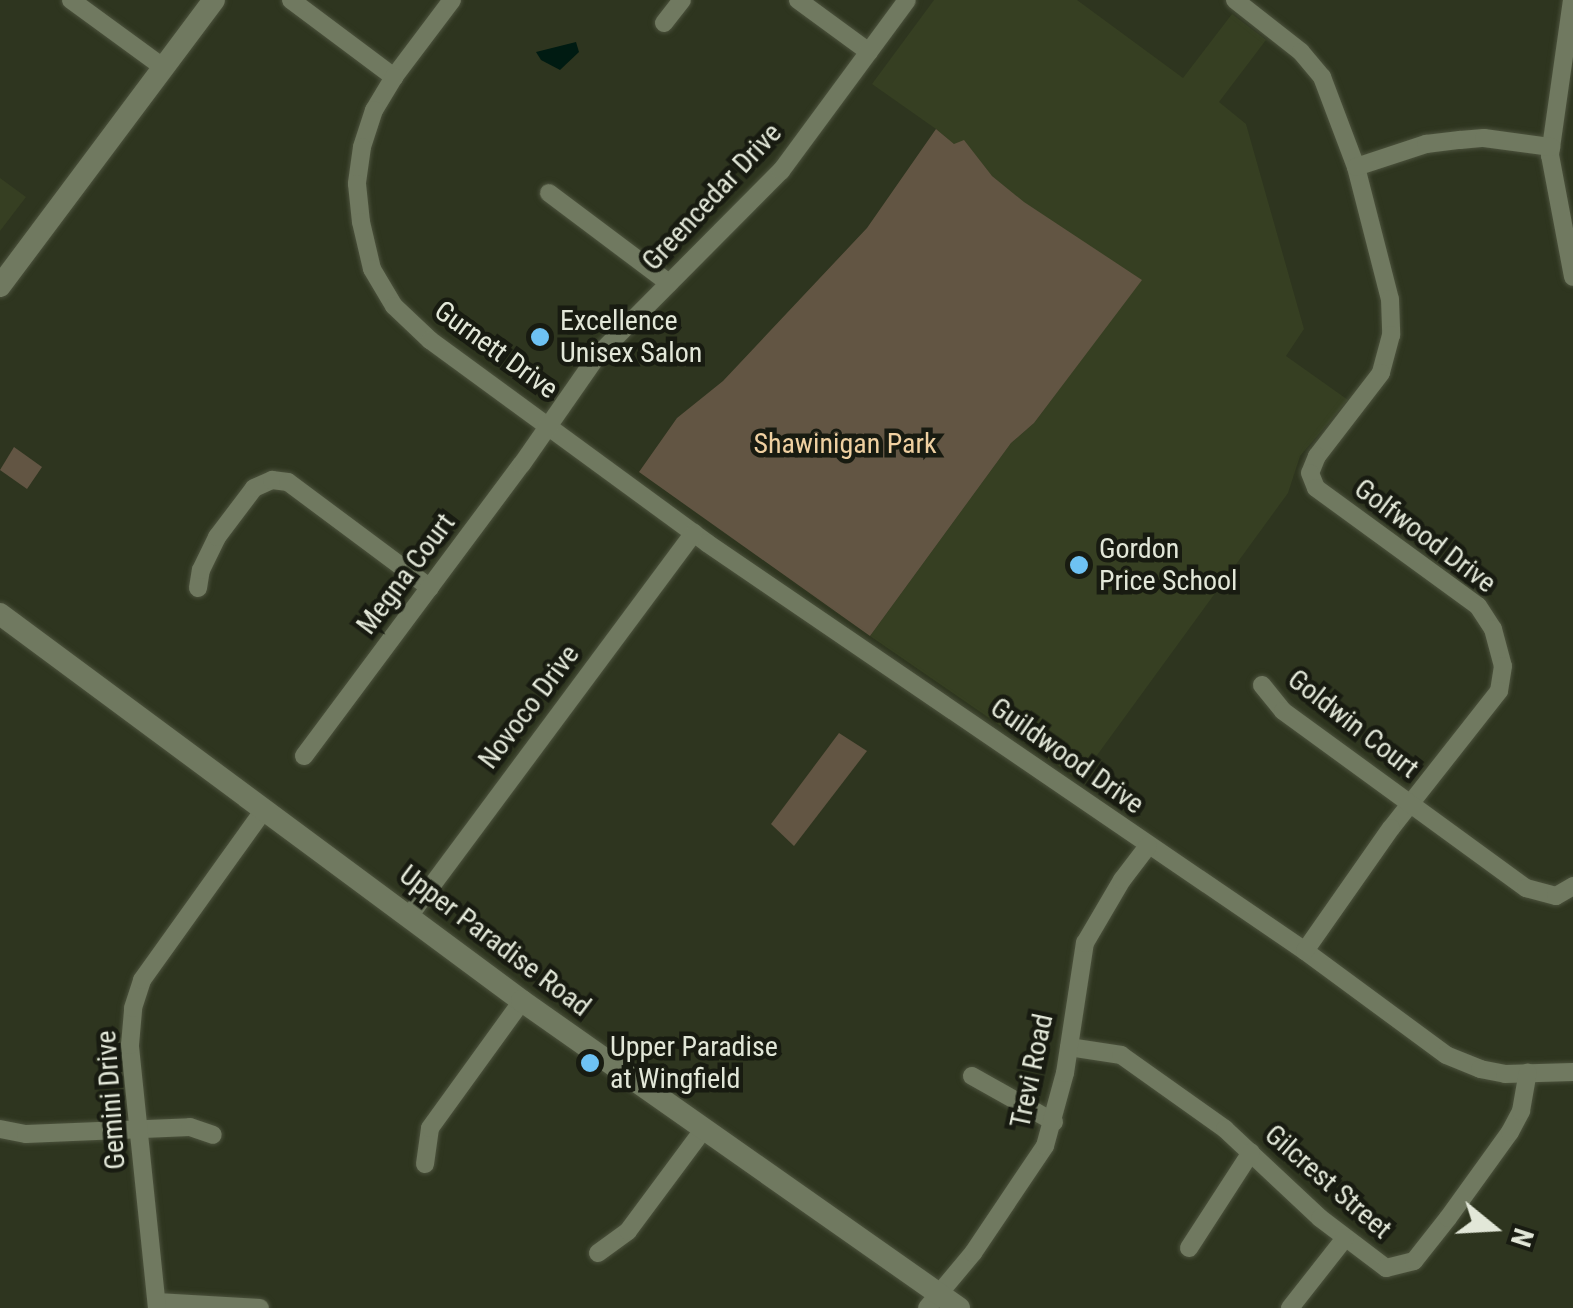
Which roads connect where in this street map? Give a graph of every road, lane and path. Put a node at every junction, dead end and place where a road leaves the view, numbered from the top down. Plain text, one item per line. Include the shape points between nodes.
1 (71, 0) edge
2 (214, 0) edge
3 (291, 0) edge
4 (452, 0) edge
5 (682, 0) edge
6 (798, 0) edge
7 (906, 0) edge
8 (1235, 0) edge
9 (1572, 0) edge
10 (664, 23) dead end
11 (869, 52) junction
12 (163, 68) junction
13 (394, 77) junction
14 (1551, 147) junction
15 (1356, 167) junction
16 (549, 193) dead end
17 (1573, 277) edge
18 (669, 284) junction
19 (0, 286) edge
20 (551, 425) junction
21 (694, 533) junction
22 (198, 588) dead end
23 (430, 588) junction
24 (0, 614) edge
25 (1262, 686) dead end
26 (304, 756) dead end
27 (1411, 804) junction
28 (265, 808) junction
29 (1148, 846) junction
30 (1573, 886) edge
31 (410, 915) junction
32 (1305, 952) junction
33 (522, 1000) junction
34 (1069, 1048) junction
35 (1573, 1072) edge
36 (1528, 1073) junction
37 (972, 1076) dead end
38 (1054, 1122) junction
39 (0, 1129) edge
40 (140, 1129) junction
41 (703, 1130) junction
42 (214, 1136) dead end
43 (1252, 1152) junction
44 (425, 1164) dead end
45 (1344, 1238) junction
46 (1189, 1248) dead end
47 (598, 1253) dead end
48 (933, 1300) edge
49 (157, 1305) edge
50 (260, 1308) edge
51 (959, 1308) edge
52 (1290, 1308) edge

1 - 12 street
2 - 12 main road
3 - 13 street
4 - 13 street, Gurnett Drive
5 - 10 street
6 - 11 street
7 - 11 street, Greencedar Drive
8 - 15 street, Golfwood Drive via 1322,76
9 - 14 street
11 - 18 street, Greencedar Drive via 781,172
12 - 19 main road
13 - 20 street, Gurnett Drive via 374,110 357,184 372,269 394,306 430,340
14 - 15 street via 1460,140
14 - 17 street
15 - 27 street, Golfwood Drive via 1390,300 1391,335 1381,373 1310,473 1316,488 1478,606 1494,629 1503,666 1500,691
16 - 18 street
18 - 20 street, Greencedar Drive via 597,356
20 - 21 street, Guildwood Drive
20 - 23 street, Megna Court
21 - 29 street, Guildwood Drive
21 - 31 street, Novoco Drive
22 - 23 street via 217,537 254,488 272,480 288,482
23 - 26 street, Megna Court
24 - 28 main road, Upper Paradise Road
25 - 27 street, Goldwin Court via 1283,711
27 - 30 street, Goldwin Court via 1526,888 1556,896
27 - 32 street, Golfwood Drive
28 - 31 main road, Upper Paradise Road
28 - 40 street, Gemini Drive via 142,980 130,1045
29 - 32 street, Guildwood Drive
29 - 34 street, Trevi Road via 1085,943
31 - 33 main road, Upper Paradise Road
32 - 36 street, Guildwood Drive via 1446,1055 1480,1070
33 - 41 main road, Upper Paradise Road
33 - 44 street via 430,1128
34 - 38 street, Trevi Road
34 - 43 street, Gilcrest Street via 1121,1056
35 - 36 street, Guildwood Drive
36 - 45 street, Gilcrest Street via 1510,1132 1414,1261 1386,1268
37 - 38 street
38 - 48 street, Trevi Road via 1014,1195
39 - 40 street
40 - 42 street via 190,1128
40 - 49 street, Gemini Drive
41 - 47 street via 628,1231
41 - 48 main road, Upper Paradise Road
43 - 45 street, Gilcrest Street
43 - 46 street
45 - 52 street
48 - 51 main road, Upper Paradise Road
49 - 50 street

